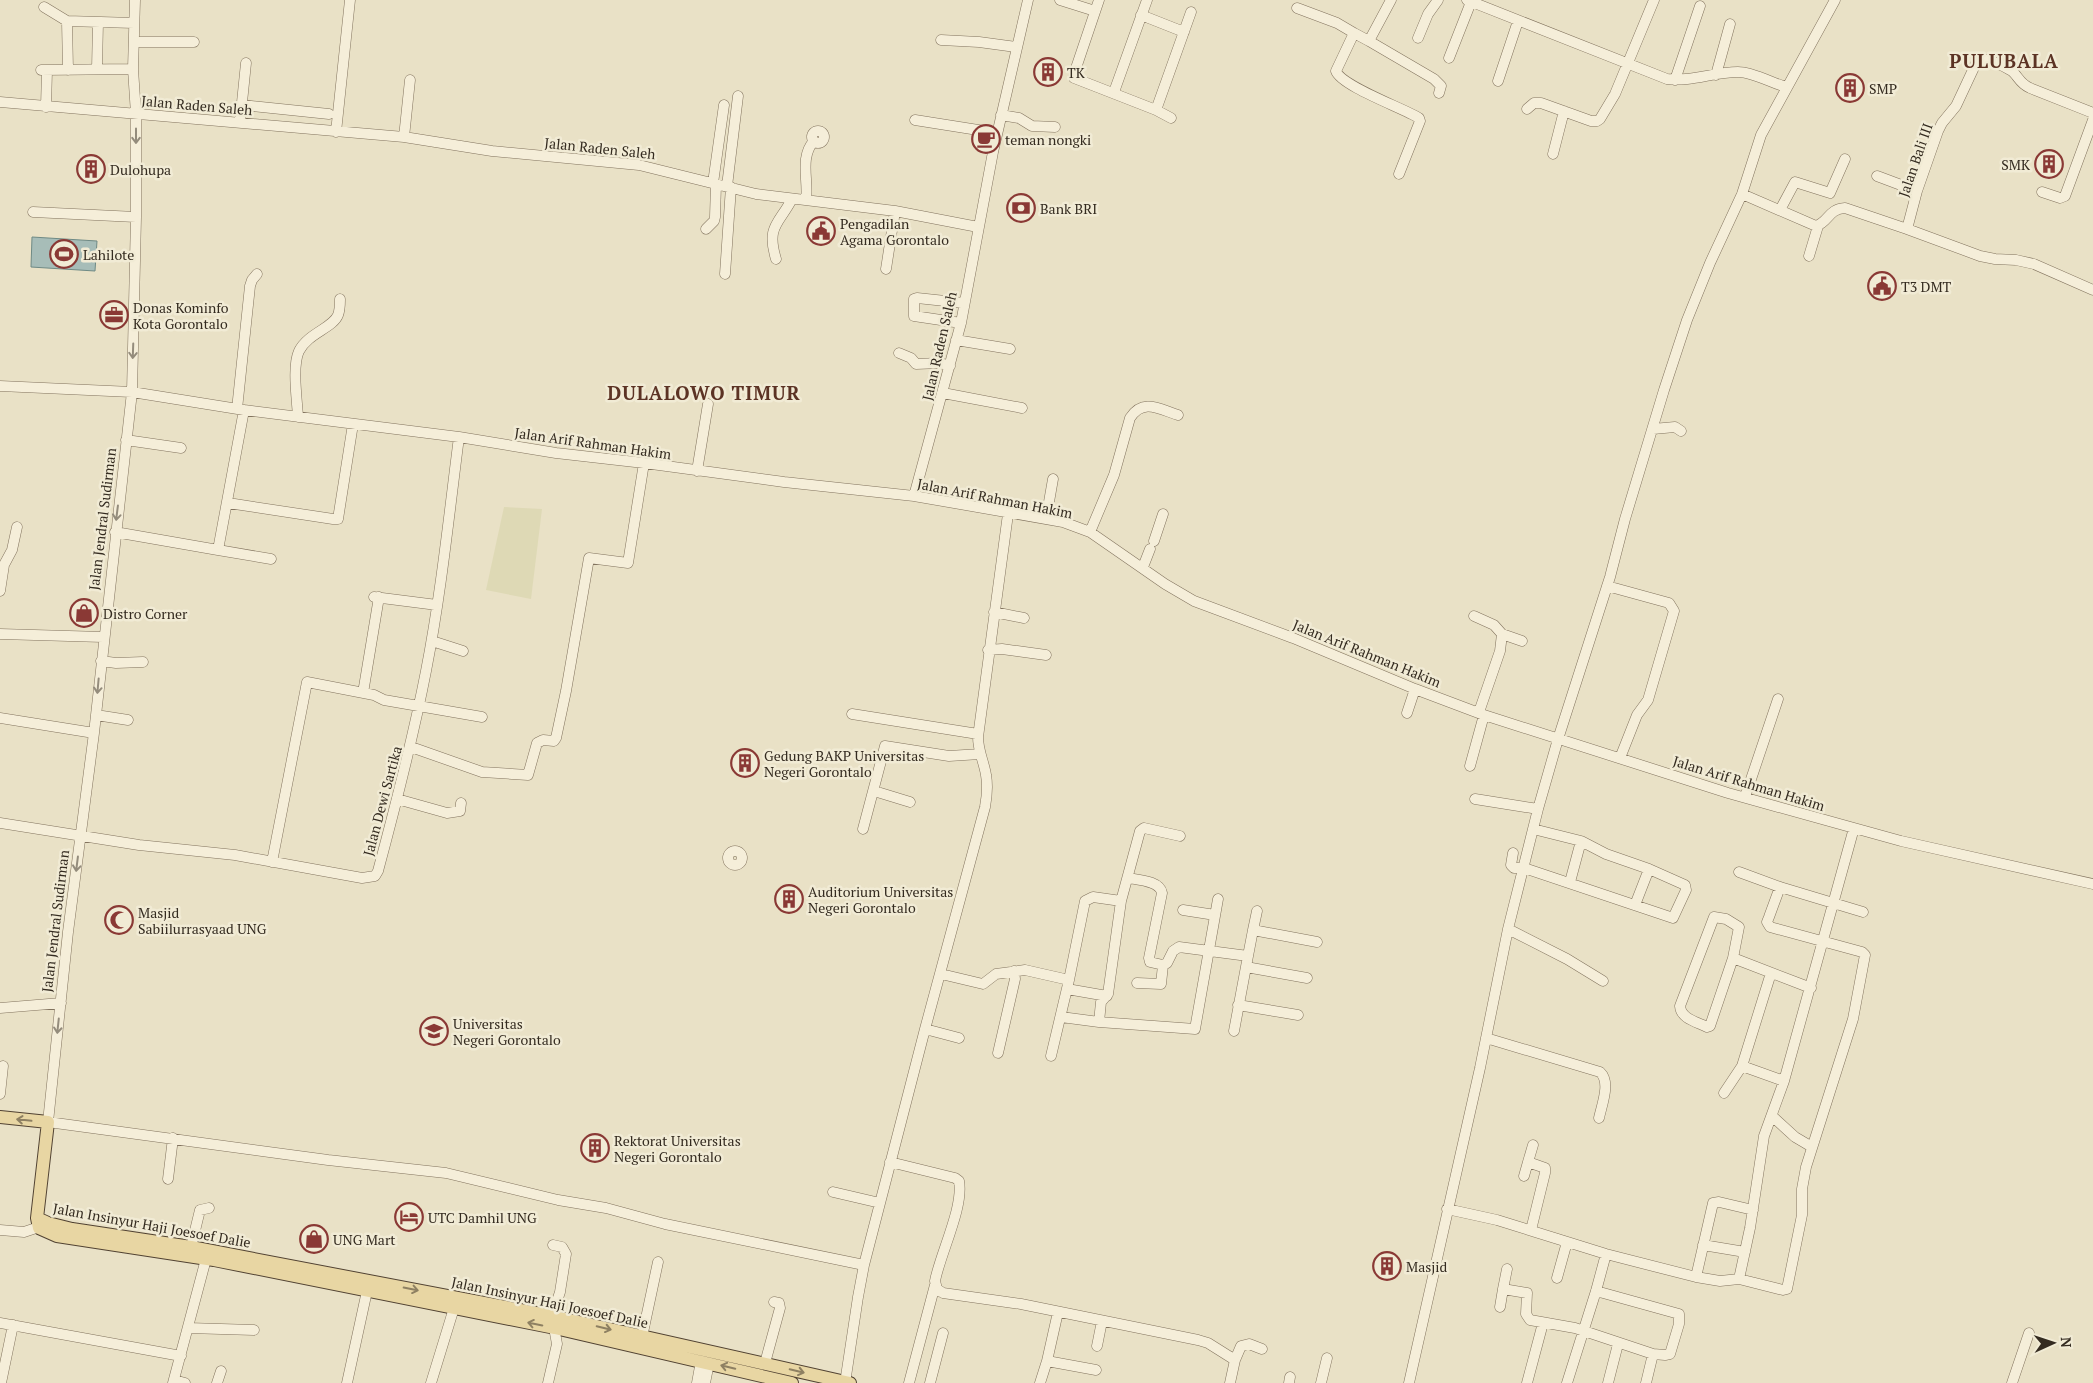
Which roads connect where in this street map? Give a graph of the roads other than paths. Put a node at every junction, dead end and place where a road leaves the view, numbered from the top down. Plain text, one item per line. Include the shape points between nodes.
1 (135, 0) edge
2 (350, 0) edge
3 (1028, 0) edge
4 (1060, 0) edge
5 (1099, 0) edge
6 (1147, 0) edge
7 (1390, 0) edge
8 (1438, 0) edge
9 (1654, 0) edge
10 (1835, 0) edge
11 (1469, 1) edge
12 (1700, 6) dead end
13 (44, 7) dead end
14 (1297, 8) dead end
15 (1095, 11) junction
16 (1191, 12) dead end
17 (1141, 15) junction
18 (67, 21) junction
19 (1518, 21) junction
20 (98, 22) junction
21 (134, 23) junction
22 (1730, 24) dead end
23 (1184, 32) junction
24 (1354, 33) junction
25 (1418, 38) dead end
26 (941, 40) dead end
27 (134, 42) junction
28 (194, 42) dead end
29 (1369, 42) junction
30 (1016, 47) junction
31 (1449, 58) dead end
32 (246, 63) dead end
33 (1627, 63) junction
34 (97, 69) junction
35 (133, 69) junction
36 (68, 70) junction
37 (1716, 75) junction
38 (410, 80) dead end
39 (1675, 80) junction
40 (1498, 81) dead end
41 (1786, 87) junction
42 (1114, 92) junction
43 (1439, 93) dead end
44 (738, 96) dead end
45 (0, 102) edge
46 (242, 105) junction
47 (724, 105) dead end
48 (46, 107) junction
49 (1527, 108) dead end
50 (1156, 110) junction
51 (1564, 111) junction
52 (2093, 113) edge
53 (136, 114) junction
54 (329, 114) dead end
55 (1001, 115) junction
56 (1171, 118) dead end
57 (915, 120) dead end
58 (2093, 120) edge
59 (240, 122) junction
60 (1055, 127) dead end
61 (336, 132) junction
62 (997, 133) junction
63 (404, 137) junction
64 (814, 141) dead end
65 (1553, 154) dead end
66 (1846, 159) dead end
67 (1399, 174) dead end
68 (1877, 176) dead end
69 (722, 185) junction
70 (1917, 191) junction
71 (2042, 192) dead end
72 (1742, 194) junction
73 (792, 198) junction
74 (806, 200) junction
75 (1780, 210) junction
76 (895, 211) junction
77 (33, 212) dead end
78 (136, 217) junction
79 (1818, 226) junction
80 (978, 228) junction
81 (706, 229) dead end
82 (1907, 229) junction
83 (1809, 256) dead end
84 (776, 259) dead end
85 (886, 269) dead end
86 (257, 274) dead end
87 (724, 274) dead end
88 (2093, 290) edge
89 (340, 299) dead end
90 (964, 303) junction
91 (961, 323) junction
92 (956, 340) junction
93 (1010, 349) dead end
94 (899, 353) dead end
95 (950, 366) junction
96 (0, 386) edge
97 (132, 392) junction
98 (943, 393) junction
99 (708, 404) dead end
100 (1022, 408) dead end
101 (241, 409) junction
102 (1178, 415) dead end
103 (298, 416) junction
104 (353, 424) junction
105 (1653, 429) junction
106 (1681, 431) dead end
107 (459, 437) junction
108 (126, 440) junction
109 (182, 448) dead end
110 (644, 463) junction
111 (696, 471) junction
112 (1053, 479) dead end
113 (914, 496) junction
114 (228, 503) junction
115 (1008, 514) junction
116 (1163, 514) dead end
117 (1046, 519) junction
118 (17, 527) dead end
119 (115, 532) junction
120 (1090, 532) junction
121 (218, 550) junction
122 (271, 558) dead end
123 (1143, 567) junction
124 (1607, 586) junction
125 (0, 591) edge
126 (438, 605) junction
127 (994, 612) junction
128 (1474, 616) dead end
129 (1024, 618) dead end
130 (0, 634) edge
131 (1502, 634) junction
132 (103, 637) junction
133 (432, 641) junction
134 (1522, 641) dead end
135 (988, 650) junction
136 (462, 651) dead end
137 (1046, 655) dead end
138 (101, 661) junction
139 (143, 662) dead end
140 (1416, 689) junction
141 (363, 693) junction
142 (1778, 699) dead end
143 (419, 706) junction
144 (1407, 713) dead end
145 (1482, 713) junction
146 (852, 714) dead end
147 (96, 715) junction
148 (482, 717) dead end
149 (0, 718) edge
150 (128, 720) dead end
151 (94, 733) junction
152 (978, 734) junction
153 (1558, 739) junction
154 (411, 747) junction
155 (980, 754) junction
156 (1620, 758) junction
157 (1470, 766) dead end
158 (874, 792) junction
159 (1745, 798) junction
160 (397, 799) junction
161 (1475, 799) dead end
162 (910, 802) dead end
163 (461, 803) dead end
164 (1538, 809) junction
165 (0, 823) edge
166 (1854, 828) junction
167 (863, 829) dead end
168 (1533, 829) junction
169 (80, 834) junction
170 (1180, 836) dead end
171 (1581, 841) junction
172 (1513, 853) dead end
173 (272, 862) junction
174 (1524, 868) junction
175 (1649, 868) junction
176 (1739, 872) dead end
177 (1128, 878) junction
178 (1570, 882) junction
179 (2093, 884) edge
180 (1780, 887) junction
181 (1218, 899) dead end
182 (1121, 901) junction
183 (1833, 903) junction
184 (1635, 905) junction
185 (1182, 910) dead end
186 (1257, 911) dead end
187 (1863, 912) dead end
188 (1215, 915) junction
189 (1508, 929) junction
190 (1253, 930) junction
191 (1824, 941) junction
192 (1317, 942) dead end
193 (1209, 951) junction
194 (1733, 958) junction
195 (1247, 961) junction
196 (1163, 965) junction
197 (1014, 971) junction
198 (1771, 973) junction
199 (941, 974) junction
200 (1307, 978) dead end
201 (1603, 981) dead end
202 (1137, 983) dead end
203 (1068, 984) junction
204 (1811, 988) junction
205 (1107, 996) junction
206 (60, 1003) junction
207 (1238, 1005) junction
208 (0, 1008) edge
209 (1298, 1015) dead end
210 (1061, 1017) junction
211 (1099, 1022) junction
212 (924, 1029) junction
213 (1234, 1031) dead end
214 (959, 1038) dead end
215 (1486, 1038) junction
216 (998, 1053) dead end
217 (1052, 1056) dead end
218 (3, 1066) dead end
219 (1742, 1066) junction
220 (1784, 1081) junction
221 (1724, 1092) dead end
222 (0, 1094) edge
223 (1772, 1116) junction
224 (0, 1117) edge
225 (1599, 1118) dead end
226 (48, 1122) junction
227 (173, 1138) junction
228 (1533, 1145) dead end
229 (1812, 1147) junction
230 (890, 1162) junction
231 (1528, 1162) junction
232 (1524, 1176) dead end
233 (168, 1179) dead end
234 (833, 1192) dead end
235 (880, 1203) junction
236 (209, 1208) dead end
237 (1448, 1209) junction
238 (1753, 1210) junction
239 (41, 1223) junction
240 (0, 1230) edge
241 (1531, 1230) junction
242 (1567, 1242) junction
243 (553, 1244) dead end
244 (1703, 1245) junction
245 (191, 1247) junction
246 (1744, 1252) junction
247 (1606, 1254) junction
248 (212, 1257) junction
249 (658, 1262) dead end
250 (864, 1265) junction
251 (1507, 1268) dead end
252 (1696, 1277) junction
253 (1558, 1278) dead end
254 (1739, 1279) junction
255 (935, 1285) junction
256 (1503, 1289) junction
257 (367, 1290) junction
258 (1596, 1290) junction
259 (774, 1302) dead end
260 (1500, 1306) dead end
261 (454, 1308) junction
262 (1058, 1312) junction
263 (1102, 1321) junction
264 (553, 1322) junction
265 (0, 1323) edge
266 (1543, 1323) junction
267 (13, 1325) junction
268 (188, 1328) junction
269 (254, 1330) dead end
270 (1584, 1332) junction
271 (943, 1333) dead end
272 (2029, 1333) dead end
273 (642, 1337) junction
274 (1618, 1344) junction
275 (1097, 1346) dead end
276 (1262, 1349) dead end
277 (1653, 1354) junction
278 (181, 1356) junction
279 (1327, 1358) dead end
280 (1235, 1360) junction
281 (1047, 1361) junction
282 (705, 1362) junction
283 (765, 1363) junction
284 (1096, 1370) dead end
285 (221, 1371) dead end
286 (174, 1382) edge
287 (1, 1383) edge
288 (185, 1383) edge
289 (217, 1383) edge
290 (347, 1383) edge
291 (431, 1383) edge
292 (548, 1383) edge
293 (697, 1383) edge
294 (705, 1383) edge
295 (792, 1383) edge
296 (847, 1383) edge
297 (909, 1383) edge
298 (930, 1383) edge
299 (1040, 1383) edge
300 (1230, 1383) edge
301 (1321, 1383) edge
302 (1409, 1383) edge
303 (1527, 1383) edge
304 (1567, 1383) edge
305 (1608, 1383) edge
306 (1646, 1383) edge
307 (2012, 1383) edge

1 - 21 street, Jalan Jendral Sudirman
2 - 61 street
3 - 30 street
4 - 15 street
5 - 15 street
6 - 17 street
7 - 29 street
8 - 25 street
9 - 33 street
10 - 41 street
11 - 19 street
11 - 31 street
12 - 39 street
13 - 18 street
14 - 24 street
15 - 42 street via 1074,76
16 - 23 street
17 - 23 street
17 - 42 street
18 - 20 street
18 - 36 street
19 - 33 street
19 - 40 street
20 - 21 street
20 - 34 street
21 - 27 street, Jalan Jendral Sudirman
22 - 37 street
23 - 50 street
24 - 29 street
24 - 67 street via 1336,67 1337,74 1366,93 1420,120
26 - 30 street
27 - 28 street
27 - 35 street, Jalan Jendral Sudirman
29 - 43 street via 1434,79 1441,86
30 - 55 street
32 - 46 street
33 - 39 street via 1650,74
33 - 51 street via 1615,94 1600,119 1591,121
34 - 35 street
34 - 36 street
35 - 53 street, Jalan Jendral Sudirman
36 - 48 street via 44,70
37 - 39 street
37 - 41 street via 1744,73
38 - 63 street
41 - 72 street via 1761,135
42 - 50 street
44 - 69 street
45 - 48 street, Jalan Raden Saleh
46 - 54 street
46 - 59 street
47 - 69 street
48 - 53 street, Jalan Raden Saleh
49 - 51 street via 1538,103
50 - 56 street
51 - 65 street
52 - 70 street, Jalan Bali III via 2022,84 2012,71 1978,59 1956,106 1942,122
53 - 59 street, Jalan Raden Saleh
53 -> 78 street, Jalan Jendral Sudirman
55 - 60 street via 1016,117 1032,126
55 - 62 street
57 - 62 street
58 - 71 street via 2065,196 2060,198
59 - 61 street, Jalan Raden Saleh
61 - 63 street, Jalan Raden Saleh
62 - 80 street
63 - 69 street, Jalan Raden Saleh via 509,153 639,164
64 - 74 street via 805,165
66 - 75 street via 1830,193 1795,182
68 - 70 street
69 - 73 street, Jalan Raden Saleh via 756,194
69 - 81 street via 714,221
69 - 87 street
70 - 82 street, Jalan Bali III
72 - 75 street
72 - 105 street via 1687,320
73 - 74 street, Jalan Raden Saleh
73 - 84 street via 775,226
74 - 76 street, Jalan Raden Saleh
75 - 79 street
76 - 80 street, Jalan Raden Saleh
76 - 85 street
77 - 78 street
78 -> 97 street, Jalan Jendral Sudirman
79 - 82 street via 1835,210 1845,208
79 - 83 street
80 - 90 street, Jalan Raden Saleh
82 - 88 street via 1980,256 2034,264
86 - 101 street via 250,286
89 - 103 street via 335,320 310,337 298,355
90 - 91 street, Jalan Raden Saleh
90 - 91 street via 914,299 914,316
91 - 92 street, Jalan Raden Saleh
92 - 93 street
92 - 95 street, Jalan Raden Saleh
94 - 95 street via 916,364
95 - 98 street, Jalan Raden Saleh
96 - 97 street, Jalan Arif Rahman Hakim
97 - 101 street, Jalan Arif Rahman Hakim
97 - 108 street, Jalan Jendral Sudirman
98 - 100 street
98 - 113 street, Jalan Raden Saleh
99 - 111 street
101 - 103 street, Jalan Arif Rahman Hakim
101 - 114 street
102 - 120 street via 1149,406 1133,412 1114,475
103 - 104 street, Jalan Arif Rahman Hakim
104 - 107 street, Jalan Arif Rahman Hakim
104 - 114 street via 338,519
105 - 106 street via 1675,427
105 - 124 street
107 - 110 street, Jalan Arif Rahman Hakim
107 - 126 street, Jalan Dewi Sartika
108 - 109 street
108 -> 119 street, Jalan Jendral Sudirman
110 - 111 street, Jalan Arif Rahman Hakim
110 - 154 street via 628,563 589,558 556,738 538,743 528,775 482,772
111 - 113 street, Jalan Arif Rahman Hakim
112 - 117 street
113 - 115 street, Jalan Arif Rahman Hakim
114 - 121 street
115 - 117 street, Jalan Arif Rahman Hakim
115 - 127 street
116 - 123 street
117 - 120 street, Jalan Arif Rahman Hakim
118 - 125 street via 12,550 4,565
119 - 121 street
119 - 132 street, Jalan Jendral Sudirman
120 - 123 street, Jalan Arif Rahman Hakim
121 - 122 street
123 - 140 street, Jalan Arif Rahman Hakim via 1194,601
124 - 153 street
124 - 156 street via 1669,604 1674,611 1648,700 1637,716
126 - 133 street, Jalan Dewi Sartika
126 - 141 street via 376,597
127 - 129 street
127 - 135 street
128 - 131 street via 1494,625
130 - 132 street
131 - 134 street
131 - 145 street
132 - 138 street, Jalan Jendral Sudirman
133 - 136 street
133 - 143 street, Jalan Dewi Sartika
135 - 137 street
135 - 152 street
138 - 139 street
138 -> 147 street, Jalan Jendral Sudirman
140 - 144 street
140 - 145 street, Jalan Arif Rahman Hakim
141 - 143 street
141 - 173 street via 307,682
142 - 159 street
143 - 148 street
143 - 154 street, Jalan Dewi Sartika
145 - 153 street, Jalan Arif Rahman Hakim
145 - 157 street
146 - 152 street
147 - 150 street
147 - 151 street, Jalan Jendral Sudirman
149 - 151 street
151 - 169 street, Jalan Jendral Sudirman
152 - 155 street
153 - 156 street, Jalan Arif Rahman Hakim
153 - 164 street
154 - 160 street, Jalan Dewi Sartika
155 - 158 street via 949,756 885,746
155 - 199 street via 988,791
156 - 159 street, Jalan Arif Rahman Hakim
158 - 162 street
158 - 167 street
159 - 166 street, Jalan Arif Rahman Hakim
160 - 163 street via 453,813 460,810
160 - 173 street, Jalan Dewi Sartika via 378,871 371,878
161 - 164 street
164 - 168 street
165 - 169 street, Jalan Dewi Sartika
166 - 179 street, Jalan Arif Rahman Hakim
166 - 183 street
168 - 171 street
168 - 174 street
169 - 173 street, Jalan Dewi Sartika
169 -> 206 street, Jalan Jendral Sudirman
170 - 177 street via 1142,829
171 - 175 street via 1606,854
171 - 178 street
172 - 174 street via 1511,865
174 - 178 street
174 - 189 street
175 - 184 street
175 - 184 street via 1682,882 1686,890 1673,918
176 - 180 street
177 - 182 street
177 - 196 street via 1156,884 1162,889 1149,958 1150,962
178 - 184 street
180 - 183 street
180 - 191 street via 1768,925
181 - 188 street
182 - 203 street via 1093,896 1085,901
182 - 205 street
183 - 187 street
183 - 191 street
185 - 188 street
186 - 190 street
188 - 193 street
189 - 201 street
189 - 215 street
190 - 192 street
190 - 195 street
191 - 204 street
191 - 229 street via 1862,952 1866,957 1853,1019
193 - 195 street
193 - 196 street via 1179,947 1172,951
193 - 211 street via 1194,1030
194 - 194 street via 1739,927 1726,919 1714,917 1680,1006 1685,1016 1710,1026
194 - 198 street
195 - 200 street
195 - 207 street
196 - 202 street via 1161,984
197 - 199 street via 993,976 983,984
197 - 203 street via 1032,971
197 - 216 street via 1015,979
198 - 204 street
198 - 219 street
199 - 212 street
203 - 205 street
203 - 210 street
204 - 220 street
205 - 211 street via 1101,1002
206 - 208 street
206 -> 226 street, Jalan Jendral Sudirman
207 - 209 street
207 - 213 street
210 - 211 street
210 - 217 street
212 - 214 street
212 - 230 street
215 - 225 street via 1600,1072 1606,1083
215 - 237 street
218 - 222 street
219 - 220 street
219 - 221 street
220 - 223 street
223 - 229 street via 1795,1137
223 - 238 street via 1764,1136
226 -> 224 main road
226 - 227 street
226 - 239 main road, Jalan Jendral Sudirman
227 - 233 street
227 - 250 street via 446,1173 665,1224
228 - 231 street
229 - 254 street via 1802,1189 1802,1215 1787,1289
230 - 235 street
230 - 255 street via 955,1178 959,1182 958,1202
231 - 232 street
231 - 241 street via 1545,1168
234 - 235 street
235 - 250 street
236 - 245 street via 200,1210
237 - 241 street
237 - 302 street
238 - 244 street via 1713,1203
238 - 246 street
239 - 240 street via 24,1232
239 - 245 main road, Jalan Insinyur Haji Joesoef Dalie
239 - 248 main road, Jalan Insinyur Haji Joesoef Dalie via 46,1233 64,1237
241 - 242 street
242 - 247 street
242 - 253 street
243 - 264 street via 566,1254
244 - 246 street
244 - 252 street
245 - 248 main road, Jalan Insinyur Haji Joesoef Dalie
246 - 254 street
247 - 252 street
247 - 258 street
248 - 257 main road, Jalan Insinyur Haji Joesoef Dalie
248 -> 264 main road, Jalan Insinyur Haji Joesoef Dalie
248 - 268 street
249 - 273 street
250 - 296 street
251 - 256 street
252 - 254 street via 1720,1281
255 - 262 street via 943,1293
255 - 297 street
256 - 260 street
256 - 266 street via 1525,1292 1528,1296 1527,1317
257 - 261 main road, Jalan Insinyur Haji Joesoef Dalie
257 - 290 street
258 - 270 street
258 - 277 street via 1679,1314 1672,1351 1665,1356
259 - 283 street via 780,1308
264 -> 261 main road, Jalan Insinyur Haji Joesoef Dalie
261 - 291 street
262 - 263 street
262 - 281 street
263 - 275 street
263 - 280 street via 1208,1343
264 -> 273 main road, Jalan Insinyur Haji Joesoef Dalie
264 - 282 main road, Jalan Insinyur Haji Joesoef Dalie
264 - 292 street via 557,1344
265 - 267 street
266 - 270 street
266 - 303 street
267 - 278 street
267 - 287 street
268 - 269 street
268 - 278 street
270 - 274 street
270 - 304 street
271 - 298 street
272 - 307 street
273 - 283 main road, Jalan Insinyur Haji Joesoef Dalie
274 - 277 street
274 - 305 street
276 - 280 street via 1249,1344 1241,1346
277 - 306 street
278 - 286 street
279 - 301 street
280 - 300 street
281 - 284 street
281 - 299 street
282 - 293 street
282 - 294 street
295 -> 282 main road, Jalan Insinyur Haji Joesoef Dalie
283 -> 296 main road, Jalan Insinyur Haji Joesoef Dalie
285 - 289 street
286 - 288 street

